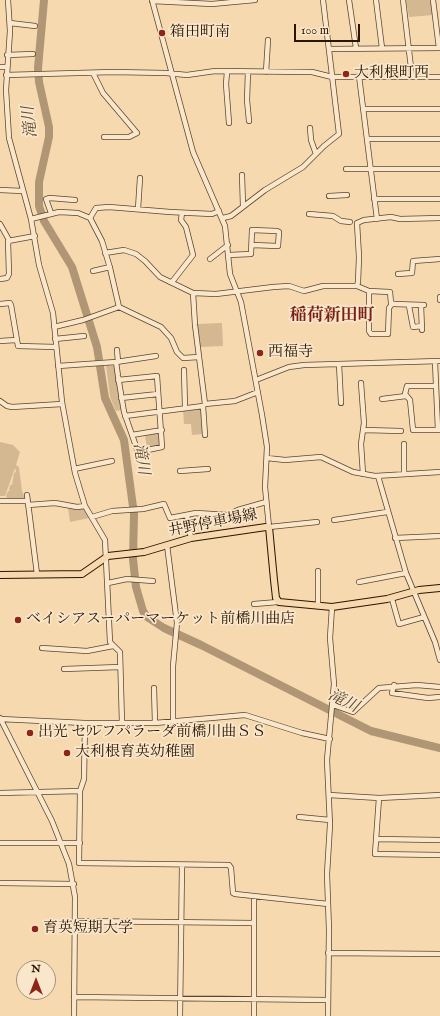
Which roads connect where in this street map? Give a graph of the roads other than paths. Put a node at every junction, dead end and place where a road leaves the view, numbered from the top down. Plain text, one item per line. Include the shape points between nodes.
1 (8, 0) edge
2 (152, 0) edge
3 (255, 0) edge
4 (323, 0) edge
5 (349, 0) edge
6 (376, 0) edge
7 (403, 0) edge
8 (433, 0) edge
9 (244, 1) edge
10 (10, 23) junction
11 (35, 26) dead end
12 (268, 40) dead end
13 (356, 48) junction
14 (382, 48) junction
15 (409, 48) junction
16 (439, 48) edge
17 (330, 49) junction
18 (33, 54) dead end
19 (7, 55) junction
20 (0, 67) edge
21 (7, 67) junction
22 (227, 72) junction
23 (248, 72) junction
24 (266, 72) junction
25 (93, 73) junction
26 (171, 73) junction
27 (6, 75) junction
28 (359, 76) junction
29 (412, 76) junction
30 (332, 77) junction
31 (440, 77) edge
32 (363, 109) junction
33 (440, 109) edge
34 (249, 121) dead end
35 (229, 123) dead end
36 (310, 128) dead end
37 (104, 137) dead end
38 (367, 139) junction
39 (440, 139) edge
40 (316, 154) junction
41 (346, 169) dead end
42 (370, 169) junction
43 (440, 169) edge
44 (242, 175) dead end
45 (140, 178) dead end
46 (0, 190) edge
47 (23, 191) junction
48 (348, 195) dead end
49 (329, 196) dead end
50 (374, 199) junction
51 (440, 199) edge
52 (75, 200) dead end
53 (243, 206) junction
54 (138, 209) junction
55 (219, 211) junction
56 (50, 213) junction
57 (182, 213) junction
58 (309, 214) dead end
59 (90, 218) junction
60 (223, 218) junction
61 (440, 218) edge
62 (31, 219) junction
63 (377, 219) junction
64 (350, 222) dead end
65 (0, 224) edge
66 (35, 236) junction
67 (9, 240) junction
68 (228, 245) junction
69 (252, 245) junction
70 (105, 253) junction
71 (229, 255) junction
72 (210, 259) dead end
73 (440, 259) edge
74 (110, 267) junction
75 (93, 271) dead end
76 (398, 274) dead end
77 (0, 279) edge
78 (172, 282) junction
79 (357, 286) junction
80 (238, 291) junction
81 (369, 291) junction
82 (193, 293) junction
83 (0, 304) edge
84 (392, 304) junction
85 (409, 306) junction
86 (119, 307) junction
87 (54, 327) junction
88 (84, 336) dead end
89 (56, 339) junction
90 (16, 340) junction
91 (0, 341) edge
92 (56, 347) junction
93 (116, 350) dead end
94 (156, 356) dead end
95 (199, 357) junction
96 (438, 361) edge
97 (117, 362) junction
98 (339, 364) junction
99 (58, 366) junction
100 (184, 370) dead end
101 (118, 380) junction
102 (256, 380) junction
103 (361, 383) dead end
104 (436, 386) junction
105 (258, 392) junction
106 (158, 394) junction
107 (406, 396) junction
108 (121, 398) junction
109 (382, 399) dead end
110 (0, 401) edge
111 (341, 403) dead end
112 (62, 404) junction
113 (204, 405) junction
114 (185, 407) junction
115 (160, 412) junction
116 (125, 416) junction
117 (162, 430) junction
118 (364, 430) junction
119 (439, 430) edge
120 (400, 431) dead end
121 (132, 435) junction
122 (205, 435) dead end
123 (404, 444) dead end
124 (267, 458) junction
125 (112, 461) dead end
126 (74, 469) junction
127 (208, 469) dead end
128 (180, 471) dead end
129 (440, 472) edge
130 (404, 473) junction
131 (363, 474) junction
132 (378, 476) junction
133 (28, 500) junction
134 (0, 501) edge
135 (266, 502) junction
136 (84, 506) junction
137 (387, 512) junction
138 (187, 515) junction
139 (92, 517) junction
140 (334, 520) dead end
141 (317, 522) dead end
142 (269, 527) junction
143 (440, 536) edge
144 (191, 538) junction
145 (395, 538) junction
146 (167, 545) junction
147 (106, 557) junction
148 (318, 571) dead end
149 (406, 573) junction
150 (37, 574) junction
151 (0, 575) edge
152 (153, 581) dead end
153 (360, 582) dead end
154 (108, 583) junction
155 (440, 588) edge
156 (412, 592) junction
157 (392, 598) junction
158 (278, 602) junction
159 (254, 604) dead end
160 (318, 606) junction
161 (332, 607) junction
162 (424, 617) junction
163 (438, 642) edge
164 (113, 646) junction
165 (42, 648) dead end
166 (440, 660) edge
167 (120, 667) junction
168 (64, 669) dead end
169 (394, 686) junction
170 (440, 687) edge
171 (154, 688) dead end
172 (440, 697) edge
173 (333, 706) junction
174 (0, 719) edge
175 (173, 721) junction
176 (85, 723) junction
177 (122, 723) junction
178 (155, 723) junction
179 (330, 738) junction
180 (80, 791) junction
181 (38, 792) junction
182 (0, 793) edge
183 (329, 795) junction
184 (440, 795) edge
185 (379, 798) junction
186 (299, 817) dead end
187 (330, 820) junction
188 (376, 838) junction
189 (440, 840) edge
190 (0, 842) edge
191 (62, 843) junction
192 (80, 843) junction
193 (440, 855) edge
194 (182, 865) junction
195 (0, 883) edge
196 (74, 884) junction
197 (254, 897) junction
198 (328, 904) junction
199 (75, 921) junction
200 (181, 922) junction
201 (254, 923) junction
202 (328, 953) junction
203 (440, 954) edge
204 (74, 997) junction
205 (180, 999) junction
206 (254, 1000) junction
207 (328, 1000) junction
208 (74, 1016) edge
209 (180, 1016) edge
210 (254, 1016) edge
211 (328, 1016) edge

1 - 10 street
2 - 9 street via 212,4
2 - 26 street
3 - 9 street
4 - 17 street
5 - 13 street
6 - 14 street
7 - 15 street
8 - 16 street
10 - 11 street
10 - 19 street
12 - 24 street
13 - 14 street
13 - 17 street
14 - 15 street
15 - 16 street
15 - 29 street
17 - 30 street
18 - 19 street
19 - 21 street
20 - 21 street
21 - 27 street
22 - 23 street
22 - 26 street via 187,75
22 - 35 street
23 - 24 street
23 - 34 street
24 - 30 street via 312,72
25 - 26 street
25 - 27 street
25 - 37 street via 103,93 137,133 129,137
26 - 55 street via 195,158
27 - 47 street via 8,136
28 - 29 street
28 - 30 street
28 - 32 street
29 - 31 street
30 - 40 street via 339,134
32 - 33 street
32 - 38 street
36 - 40 street
38 - 39 street
38 - 42 street
40 - 53 street via 303,167
41 - 42 street
42 - 43 street
42 - 50 street
44 - 53 street
45 - 54 street
46 - 47 street
47 - 62 street
48 - 49 street
50 - 51 street
50 - 63 street
52 - 56 street via 46,199
53 - 60 street via 231,216
54 - 57 street
54 - 59 street via 97,208
55 - 57 street via 214,214
55 - 60 street
56 - 59 street via 76,212
56 - 62 street
57 - 78 street via 181,220 186,227 193,255
58 - 64 street via 333,216 341,222
59 - 70 street
60 - 68 street
61 - 63 street
62 - 66 street
63 - 79 street via 362,220 356,225 359,254
65 - 67 street
66 - 67 street
66 - 87 street via 39,265 52,308
67 - 77 street via 9,274 7,278
68 - 71 street
68 - 72 street
69 - 69 street via 252,230 279,232 278,246
69 - 71 street via 251,254
70 - 74 street
70 - 78 street via 121,250 131,252 145,261 158,275
71 - 80 street via 230,274
73 - 76 street via 413,261 412,273
74 - 75 street
74 - 86 street
78 - 82 street
79 - 80 street via 323,286 304,291 289,286
79 - 81 street
80 - 82 street via 216,294
80 - 102 street
81 - 84 street via 390,292
81 - 84 street via 371,334 388,334 389,308
82 - 95 street
83 - 90 street via 11,305
84 - 85 street
85 - 85 street via 423,305 422,328 413,327
86 - 87 street via 94,317
86 - 95 street via 161,327 183,358
87 - 89 street
88 - 89 street
89 - 92 street
90 - 91 street
90 - 92 street via 19,346
92 - 99 street
93 - 97 street
94 - 97 street
95 - 113 street
96 - 98 street
96 - 104 street
97 - 99 street
97 - 101 street
98 - 102 street via 304,365
98 - 111 street
99 - 112 street
100 - 114 street
101 - 106 street via 157,376
101 - 108 street
102 - 105 street
103 - 118 street
104 - 107 street via 407,386
104 - 119 street
105 - 113 street via 235,402
105 - 124 street
106 - 108 street
106 - 115 street
107 - 109 street
107 - 119 street via 410,400 413,430
108 - 116 street
110 - 112 street via 12,407
112 - 126 street
113 - 114 street
113 - 122 street
114 - 115 street
115 - 116 street
115 - 117 street
116 - 121 street
117 - 121 street
117 - 121 street via 162,447 138,452
118 - 120 street
118 - 131 street via 361,444
123 - 130 street
124 - 131 street via 285,460 321,457 352,472
124 - 135 street via 264,480
125 - 126 street
126 - 136 street
127 - 128 street
129 - 130 street
130 - 132 street
131 - 132 street
132 - 137 street
133 - 134 street
133 - 136 street
133 - 150 street
135 - 138 street via 228,515
135 - 142 street
136 - 139 street
137 - 140 street
137 - 145 street
138 - 139 street via 170,518 164,504 112,511
138 - 144 street
139 - 147 street via 105,538
141 - 142 street
142 - 144 main road, 井野停車場線
142 - 158 main road, 井野停車場線 via 271,561
143 - 145 street
144 - 146 main road, 井野停車場線
145 - 149 street
146 - 147 main road, 井野停車場線 via 139,553
146 - 175 street via 177,628 173,666
147 - 150 main road, 井野停車場線 via 82,574
147 - 154 street
148 - 160 street
149 - 153 street
149 - 156 street
150 - 151 main road, 井野停車場線
152 - 154 street via 128,579
154 - 164 street via 110,642
155 - 156 main road
156 - 157 main road
156 - 162 street
157 - 161 main road
157 - 162 street via 399,624
158 - 159 street
158 - 160 main road
160 - 161 main road
161 - 173 street via 330,638
162 - 163 street
163 - 166 street
164 - 165 street via 87,651
164 - 167 street via 119,650
167 - 168 street
167 - 177 street
169 - 170 street
169 - 172 street via 392,693
169 - 173 street via 379,688 353,712
171 - 178 street
173 - 179 street
174 - 176 street
174 - 181 street
175 - 178 street
175 - 179 street via 247,716 302,733
176 - 177 street
176 - 180 street via 84,779
177 - 178 street
179 - 183 street via 327,760
180 - 181 street
180 - 192 street
181 - 182 street
181 - 191 street
183 - 185 street
183 - 187 street
184 - 185 street
185 - 188 street
186 - 187 street
187 - 198 street
188 - 189 street
188 - 193 street via 375,854
190 - 191 street
191 - 192 street
191 - 196 street
192 - 194 street via 79,863
194 - 197 street via 229,865 233,893
194 - 200 street
195 - 196 street
196 - 199 street
197 - 198 street
197 - 201 street
198 - 202 street
199 - 200 street
199 - 204 street
200 - 201 street
200 - 205 street
201 - 206 street
202 - 203 street
202 - 207 street
204 - 205 street
204 - 208 street
205 - 206 street
205 - 209 street
206 - 207 street
206 - 210 street
207 - 211 street

